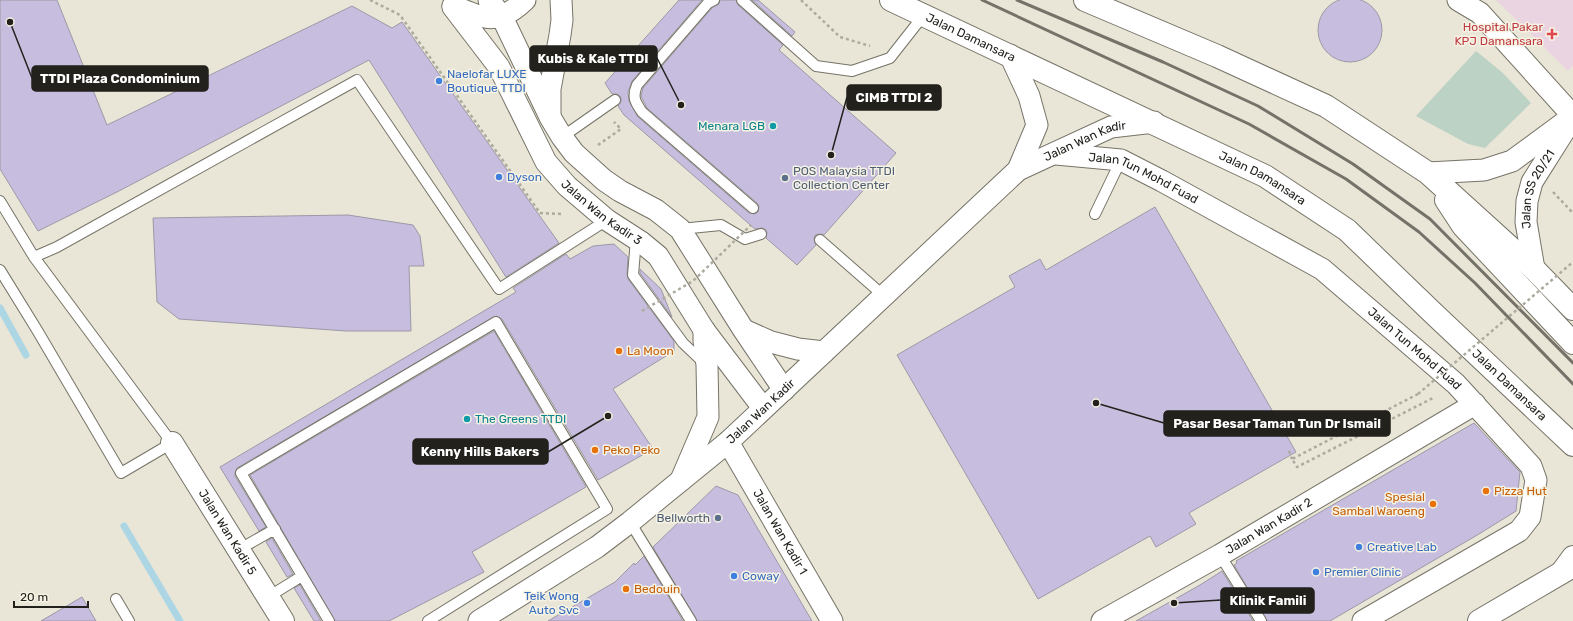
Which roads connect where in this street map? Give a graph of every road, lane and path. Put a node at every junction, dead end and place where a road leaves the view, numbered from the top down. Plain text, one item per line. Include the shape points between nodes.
1 (489, 0) edge
2 (525, 0) edge
3 (561, 0) edge
4 (714, 0) edge
5 (742, 0) edge
6 (801, 0) edge
7 (892, 0) edge
8 (1084, 0) edge
9 (1458, 0) edge
10 (448, 3) edge
11 (923, 16) junction
12 (502, 17) junction
13 (1010, 55) junction
14 (890, 58) junction
15 (615, 100) dead end
16 (550, 116) junction
17 (1573, 116) edge
18 (1154, 122) junction
19 (581, 124) junction
20 (621, 129) dead end
21 (562, 137) junction
22 (1056, 154) junction
23 (1121, 160) junction
24 (1018, 170) junction
25 (1428, 173) junction
26 (0, 201) edge
27 (753, 208) dead end
28 (1095, 214) dead end
29 (607, 220) junction
30 (751, 225) dead end
31 (680, 229) junction
32 (761, 234) dead end
33 (636, 239) junction
34 (820, 240) dead end
35 (34, 257) junction
36 (1573, 262) edge
37 (1534, 269) junction
38 (0, 270) edge
39 (884, 296) junction
40 (1573, 309) edge
41 (642, 311) dead end
42 (704, 330) junction
43 (743, 330) junction
44 (1573, 344) edge
45 (824, 352) junction
46 (707, 365) junction
47 (1456, 384) junction
48 (784, 390) junction
49 (1475, 404) junction
50 (763, 408) junction
51 (728, 442) junction
52 (172, 443) junction
53 (1573, 445) edge
54 (1289, 451) dead end
55 (1292, 459) junction
56 (680, 482) junction
57 (630, 522) junction
58 (274, 529) junction
59 (238, 550) junction
60 (1220, 555) junction
61 (1569, 565) edge
62 (302, 576) junction
63 (268, 597) junction
64 (116, 599) dead end
65 (129, 621) edge
66 (283, 621) edge
67 (329, 621) edge
68 (428, 621) edge
69 (479, 621) edge
70 (691, 621) edge
71 (832, 621) edge
72 (1102, 621) edge
73 (1261, 621) edge
74 (1363, 621) edge
75 (1479, 621) edge

1 - 12 street
2 - 12 street
3 - 16 street via 562,20 550,89
4 - 27 lane via 638,85 634,102 642,112
5 - 14 lane via 816,66 852,71
6 - 14 path via 840,37 868,44
7 - 11 main road, Jalan Damansara
8 - 25 main road via 1217,56 1326,106
9 - 17 street via 1480,13
10 - 12 street, Jalan Wan Kadir 3 via 482,17
10 - 29 street, Jalan Wan Kadir 3 via 499,66 546,162 567,186
11 - 13 main road, Jalan Damansara
11 - 14 lane
12 - 16 street
13 - 18 main road, Jalan Damansara
13 - 24 street, Jalan Wan Kadir via 1029,96 1037,125
15 - 19 lane
16 - 21 street
17 - 25 street, Jalan SS 20/21 via 1512,161 1484,170
17 - 37 street, Jalan SS 20/21 via 1532,182 1526,222
18 - 22 street, Jalan Wan Kadir via 1111,127
18 - 53 main road, Jalan Damansara via 1265,176 1347,230
19 - 20 path via 598,145
19 - 21 lane
21 - 31 street via 574,153 604,180 656,210
22 - 23 street, Jalan Tun Mohd Fuad
22 - 24 street, Jalan Wan Kadir
23 - 28 lane
23 - 47 street, Jalan Tun Mohd Fuad via 1322,269
24 - 39 street, Jalan Wan Kadir
25 - 37 main road
25 - 44 main road via 1463,226
26 - 35 lane
29 - 33 street, Jalan Wan Kadir 3
29 - 35 lane via 498,288 357,80 64,243
30 - 41 path, bridge via 694,281
31 - 32 lane via 720,225 746,239
31 - 43 street
33 - 42 street, Jalan Wan Kadir 3 via 658,256
33 - 46 lane via 633,275 683,343
34 - 39 lane
35 - 52 lane
36 - 55 path, bridge via 1418,394
37 - 40 main road
38 - 52 lane via 121,473
39 - 45 street, Jalan Wan Kadir
42 - 46 street
42 - 50 street, Jalan Wan Kadir 3
43 - 45 street via 771,342
43 - 48 street
45 - 48 street, Jalan Wan Kadir
46 - 56 street via 708,417
47 - 49 street, Jalan Tun Mohd Fuad
47 - 55 path via 1424,404 1297,467
48 - 50 street, Jalan Wan Kadir
49 - 60 street, Jalan Wan Kadir 2
49 - 74 street, Jalan Tun Mohd Fuad via 1531,466 1536,480 1530,517 1519,531
50 - 51 street, Jalan Wan Kadir
51 - 56 street, Jalan Wan Kadir
51 - 71 street, Jalan Wan Kadir 1
52 - 59 main road, Jalan Wan Kadir 5
54 - 55 path
56 - 57 street, Jalan Wan Kadir
57 - 69 street, Jalan Wan Kadir via 597,547
57 - 70 lane
58 - 59 lane
58 - 62 lane
58 - 68 lane via 241,473 496,322 607,508
59 - 63 main road, Jalan Wan Kadir 5
60 - 72 street, Jalan Wan Kadir 2
60 - 73 lane
61 - 75 main road
62 - 63 lane
62 - 67 lane
63 - 66 main road, Jalan Wan Kadir 5
64 - 65 lane

